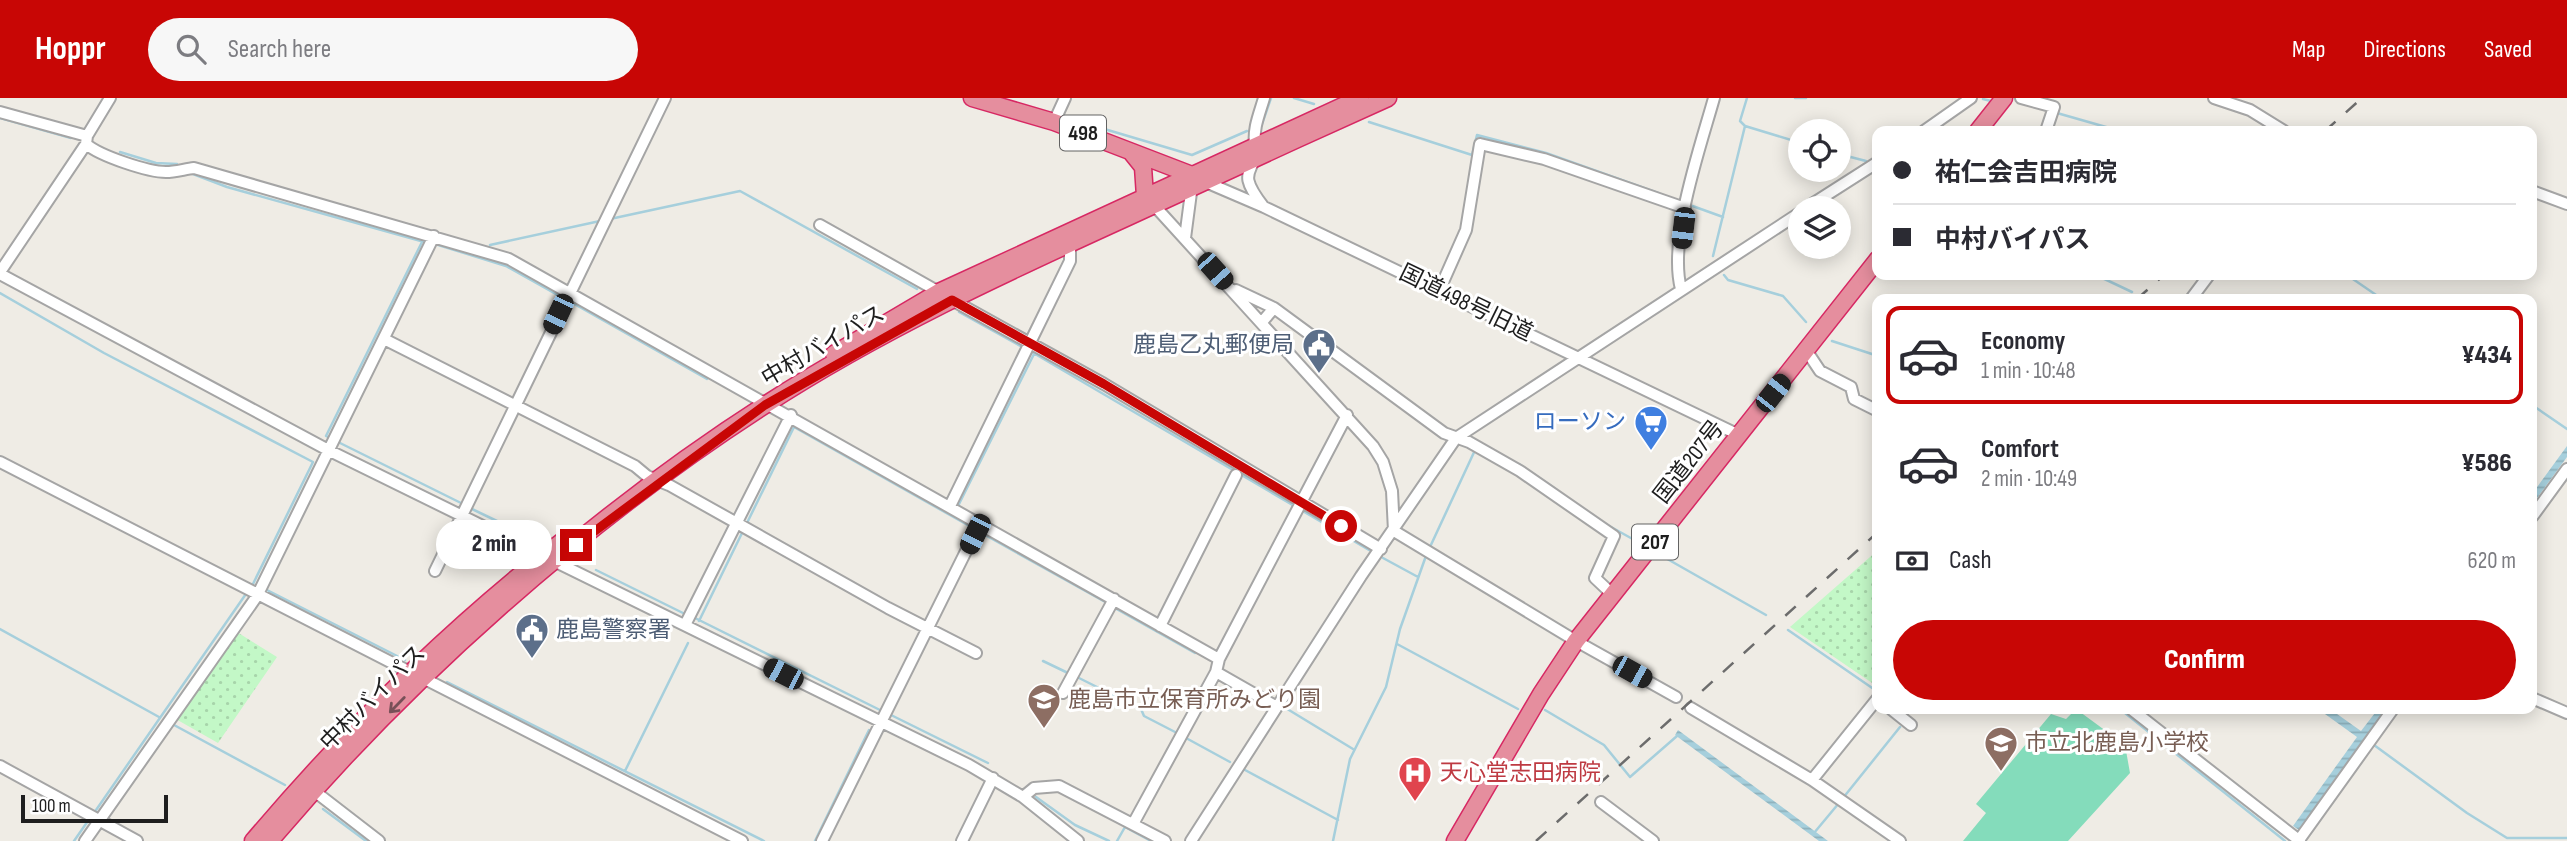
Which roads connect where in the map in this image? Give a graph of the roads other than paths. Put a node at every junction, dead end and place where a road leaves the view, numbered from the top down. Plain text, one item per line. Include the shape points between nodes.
1 (110, 98) edge
2 (665, 98) edge
3 (972, 98) edge
4 (1065, 98) edge
5 (1264, 98) edge
6 (1360, 98) edge
7 (1388, 98) edge
8 (1714, 98) edge
9 (1971, 98) edge
10 (2004, 98) edge
11 (2021, 98) edge
12 (2214, 98) edge
13 (0, 112) edge
14 (1054, 122) junction
15 (1931, 126) edge
16 (1982, 126) edge
17 (2048, 126) edge
18 (2276, 126) edge
19 (87, 140) junction
20 (1131, 152) junction
21 (1254, 153) junction
22 (1872, 166) edge
23 (1196, 181) junction
24 (2537, 193) edge
25 (1825, 196) edge
26 (1150, 201) junction
27 (1686, 203) junction
28 (2567, 204) edge
29 (1264, 207) junction
30 (1788, 220) edge
31 (820, 225) dead end
32 (434, 236) junction
33 (1070, 237) junction
34 (1185, 238) junction
35 (1872, 267) edge
36 (0, 273) edge
37 (1230, 288) junction
38 (1681, 289) junction
39 (1439, 290) junction
40 (569, 292) junction
41 (945, 296) junction
42 (1274, 308) junction
43 (1262, 321) junction
44 (384, 340) junction
45 (1030, 344) junction
46 (1806, 350) junction
47 (1578, 357) junction
48 (761, 402) junction
49 (515, 405) junction
50 (1872, 408) edge
51 (791, 415) junction
52 (1347, 415) junction
53 (1739, 435) junction
54 (1456, 438) junction
55 (333, 444) junction
56 (0, 461) edge
57 (2567, 469) edge
58 (1236, 475) dead end
59 (653, 478) junction
60 (1392, 491) junction
61 (1413, 501) junction
62 (950, 506) junction
63 (1299, 506) junction
64 (465, 509) junction
65 (2537, 510) edge
66 (736, 523) junction
67 (977, 528) junction
68 (1394, 531) junction
69 (1381, 549) junction
70 (549, 558) junction
71 (435, 571) dead end
72 (1612, 594) junction
73 (257, 596) junction
74 (1114, 599) junction
75 (688, 619) junction
76 (1160, 625) junction
77 (928, 628) junction
78 (1576, 641) junction
79 (976, 653) dead end
80 (1219, 659) junction
81 (1216, 672) junction
82 (417, 675) junction
83 (1063, 693) dead end
84 (1676, 697) dead end
85 (2537, 700) edge
86 (1872, 705) edge
87 (1277, 707) junction
88 (1691, 708) dead end
89 (2567, 712) edge
90 (1897, 714) edge
91 (2136, 714) edge
92 (2389, 714) edge
93 (881, 722) junction
94 (1911, 725) dead end
95 (0, 766) edge
96 (993, 778) junction
97 (1812, 780) junction
98 (313, 790) junction
99 (1023, 797) junction
100 (1601, 802) dead end
101 (99, 821) junction
102 (1133, 824) junction
103 (2300, 840) edge
104 (85, 841) edge
105 (137, 841) edge
106 (253, 841) edge
107 (270, 841) edge
108 (379, 841) edge
109 (742, 841) edge
110 (822, 841) edge
111 (962, 841) edge
112 (1078, 841) edge
113 (1165, 841) edge
114 (1191, 841) edge
115 (1455, 841) edge
116 (1653, 841) edge
117 (1900, 841) edge

1 - 19 street
2 - 40 street
3 - 14 highway, 498
4 - 14 street
5 - 21 street via 1252,137
6 - 21 highway, 中村バイパス
7 - 21 highway, 中村バイパス
8 - 27 street
9 - 15 street
10 - 16 highway
11 - 17 street via 2054,107
12 - 18 street via 2250,110
13 - 19 street
14 - 20 highway, 498
19 - 32 street via 110,157 164,172 194,168
19 - 36 street
20 - 23 highway, 498
20 - 26 highway via 1143,167
21 - 23 highway, 中村バイパス
21 - 29 street via 1247,178
22 - 25 street
23 - 26 highway, 中村バイパス
23 - 29 street, 国道498号旧道
23 - 34 street
24 - 28 street
26 - 33 highway, 中村バイパス
26 - 34 street
27 - 38 street via 1678,267
27 - 39 street via 1480,144 1466,230
29 - 39 street, 国道498号旧道
30 - 38 street
31 - 41 street
32 - 40 street via 509,259
32 - 44 street
33 - 41 highway, 中村バイパス
33 - 45 street via 1070,261
34 - 37 street
35 - 46 highway, 国道207号 / 207
36 - 55 street
37 - 42 street
37 - 43 street
38 - 47 street
39 - 47 street, 国道498号旧道
40 - 48 street
40 - 49 street
41 - 45 street
41 - 48 highway, 中村バイパス
42 - 43 street
42 - 54 street
43 - 52 street
44 - 49 street
44 - 55 street
45 - 62 street
45 - 63 street via 1104,384
46 - 50 street via 1820,371 1852,387 1854,399
46 - 53 highway, 国道207号 / 207
47 - 53 street, 国道498号旧道
47 - 54 street
48 - 51 street
48 - 59 highway, 中村バイパス
49 - 59 street
49 - 64 street
51 - 62 street
51 - 66 street
52 - 60 street via 1383,462
52 - 63 street
53 - 72 highway, 国道207号 / 207
54 - 61 street
54 - 72 street via 1520,471 1614,536 1595,578
55 - 64 street
55 - 73 street
56 - 73 street
57 - 65 street
58 - 76 street
59 - 66 street
59 - 70 highway, 中村バイパス
60 - 61 street
60 - 68 street
61 - 68 street
62 - 67 street
63 - 69 street
63 - 80 street
64 - 70 street
64 - 71 street
66 - 75 street
66 - 77 street
67 - 74 street
67 - 77 street
68 - 69 street
68 - 78 street
69 - 87 street
70 - 75 street
70 - 82 highway, 中村バイパス
72 - 78 highway, 国道207号 / 207
73 - 82 street
73 - 101 street
74 - 76 street
74 - 83 street
75 - 93 street
76 - 80 street
77 - 79 street
77 - 93 street
78 - 84 street
78 - 115 highway, 国道207号 / 207
80 - 81 street
81 - 87 street
81 - 102 street
82 -> 98 highway, 中村バイパス
82 - 106 highway, 中村バイパス via 300,786
82 - 109 street
85 - 89 street
86 - 97 street
87 - 114 street
88 - 97 street
90 - 94 street
91 - 103 street
92 - 103 street
93 - 96 street
93 - 110 street
95 - 101 street
96 - 99 street
96 - 111 street
97 - 117 street
98 - 107 highway, 中村バイパス
98 - 108 street
99 - 102 street via 1034,788 1059,786
99 - 112 street
100 - 116 street
101 - 104 street
101 - 105 street
102 - 113 street

